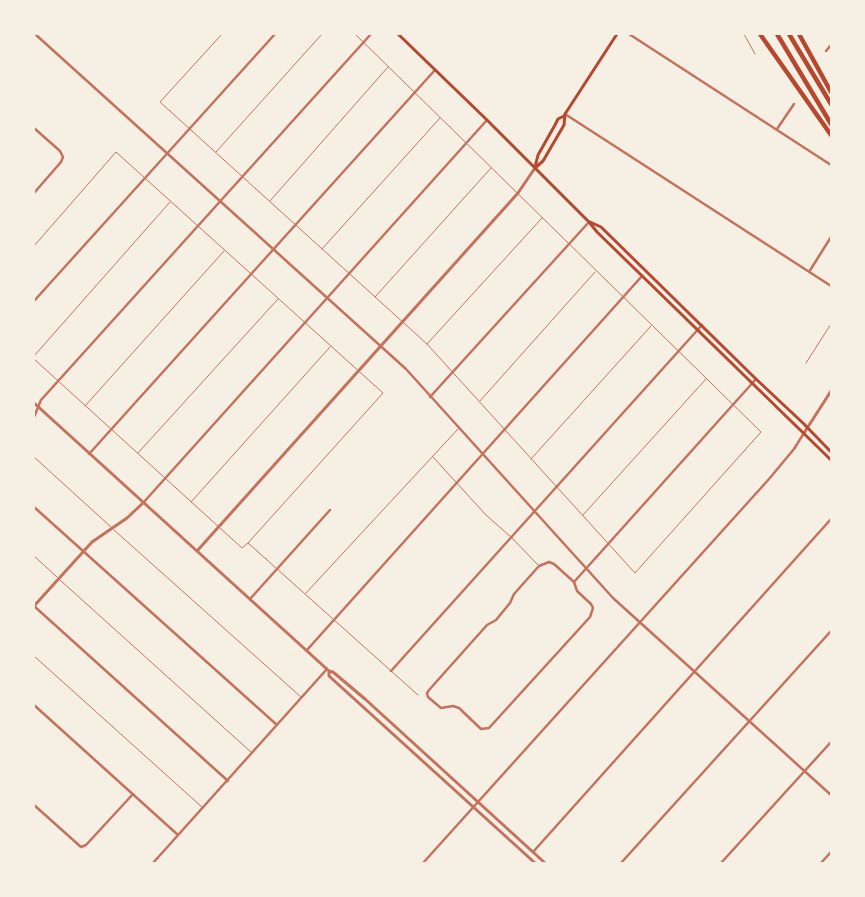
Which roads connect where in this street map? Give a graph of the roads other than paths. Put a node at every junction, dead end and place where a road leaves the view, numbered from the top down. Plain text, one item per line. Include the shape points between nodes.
1 (35, 34) edge
2 (222, 34) edge
3 (275, 34) edge
4 (322, 34) edge
5 (355, 34) edge
6 (371, 34) edge
7 (398, 34) edge
8 (617, 34) edge
9 (629, 34) edge
10 (744, 34) edge
11 (760, 34) edge
12 (777, 34) edge
13 (789, 34) edge
14 (799, 34) edge
15 (363, 42) junction
16 (831, 45) edge
17 (826, 51) dead end
18 (755, 54) dead end
19 (388, 67) junction
20 (435, 70) junction
21 (414, 92) junction
22 (831, 92) edge
23 (794, 104) dead end
24 (831, 104) edge
25 (565, 115) junction
26 (440, 117) junction
27 (487, 120) junction
28 (831, 124) edge
29 (34, 128) edge
30 (189, 129) junction
31 (777, 129) junction
32 (831, 135) edge
33 (466, 143) junction
34 (167, 153) junction
35 (215, 153) junction
36 (831, 165) edge
37 (492, 168) junction
38 (535, 168) junction
39 (242, 177) junction
40 (145, 178) junction
41 (34, 192) edge
42 (518, 193) junction
43 (220, 201) junction
44 (171, 202) junction
45 (269, 202) junction
46 (543, 218) junction
47 (589, 222) junction
48 (295, 225) junction
49 (198, 226) junction
50 (831, 237) edge
51 (569, 244) junction
52 (34, 246) edge
53 (322, 249) junction
54 (224, 250) junction
55 (273, 250) junction
56 (644, 269) junction
57 (596, 272) junction
58 (809, 272) junction
59 (251, 274) junction
60 (348, 274) junction
61 (642, 276) junction
62 (831, 286) edge
63 (670, 295) junction
64 (375, 297) junction
65 (278, 298) junction
66 (327, 298) junction
67 (624, 298) junction
68 (667, 299) junction
69 (34, 301) edge
70 (402, 321) junction
71 (305, 322) junction
72 (831, 324) edge
73 (702, 325) junction
74 (651, 326) junction
75 (698, 330) junction
76 (427, 344) junction
77 (331, 346) junction
78 (380, 346) junction
79 (679, 351) junction
80 (34, 356) edge
81 (34, 359) edge
82 (806, 363) dead end
83 (358, 371) junction
84 (452, 372) junction
85 (706, 379) junction
86 (756, 379) junction
87 (58, 381) junction
88 (752, 384) junction
89 (831, 392) edge
90 (430, 397) junction
91 (480, 402) junction
92 (34, 403) edge
93 (734, 405) junction
94 (85, 406) junction
95 (38, 407) junction
96 (34, 417) edge
97 (458, 428) junction
98 (808, 428) junction
99 (111, 430) junction
100 (505, 430) junction
101 (804, 433) junction
102 (831, 452) edge
103 (138, 453) junction
104 (89, 454) junction
105 (482, 455) junction
106 (433, 456) junction
107 (34, 457) edge
108 (531, 459) junction
109 (831, 460) edge
110 (165, 478) junction
111 (457, 484) junction
112 (556, 487) junction
113 (191, 502) junction
114 (143, 503) junction
115 (34, 507) edge
116 (330, 510) dead end
117 (534, 512) junction
118 (583, 516) junction
119 (831, 519) edge
120 (218, 526) junction
121 (112, 528) junction
122 (511, 537) junction
123 (248, 543) junction
124 (609, 545) junction
125 (83, 551) junction
126 (196, 551) junction
127 (34, 556) edge
128 (539, 566) junction
129 (277, 569) junction
130 (586, 569) junction
131 (59, 578) junction
132 (574, 582) junction
133 (306, 594) junction
134 (250, 599) junction
135 (34, 606) edge
136 (334, 620) junction
137 (640, 622) junction
138 (831, 631) edge
139 (307, 650) junction
140 (34, 656) edge
141 (328, 670) junction
142 (391, 671) junction
143 (694, 672) junction
144 (418, 695) dead end
145 (302, 697) junction
146 (34, 705) edge
147 (749, 722) junction
148 (277, 726) junction
149 (831, 742) edge
150 (252, 753) junction
151 (805, 772) junction
152 (228, 781) junction
153 (133, 794) junction
154 (831, 795) edge
155 (478, 803) junction
156 (34, 805) edge
157 (203, 808) junction
158 (474, 808) junction
159 (178, 835) junction
160 (533, 852) junction
161 (831, 852) edge
162 (153, 863) edge
163 (423, 863) edge
164 (535, 863) edge
165 (546, 863) edge
166 (621, 863) edge
167 (721, 863) edge
168 (821, 863) edge

1 - 34 street
2 - 30 lane via 160,102
3 - 30 street
4 - 35 lane
5 - 15 lane
6 - 15 street
7 - 20 main road
8 - 25 main road
9 - 31 street
10 - 18 lane
11 - 32 highway
12 - 28 highway
13 - 24 highway
14 - 22 highway
15 - 19 lane
15 - 39 street
16 - 17 street
19 - 21 lane
19 - 45 lane
20 - 21 street
20 - 27 main road
21 - 26 lane
21 - 48 street
23 - 31 street
25 - 38 main road via 565,122 543,161
25 - 38 main road via 558,119 538,155
25 - 58 street
26 - 33 lane
26 - 53 lane
27 - 33 street
27 - 38 main road
29 - 41 street via 63,157
30 - 34 street
30 - 35 lane
31 - 36 street
33 - 37 lane
33 - 60 street
34 - 40 street
34 - 43 street
35 - 39 lane
37 - 42 lane
37 - 64 lane
38 - 42 street
38 - 47 main road
39 - 43 street
39 - 45 lane
40 - 44 lane
40 - 52 lane via 116,152
40 - 69 street
42 - 46 lane
42 - 70 street
43 - 49 street
43 - 55 street
44 - 49 lane
44 - 80 lane
45 - 48 lane
46 - 51 lane
46 - 76 lane
47 - 51 street
47 - 56 main road via 601,228
47 - 61 main road
48 - 53 lane
48 - 55 street
49 - 54 lane
49 - 87 street
50 - 58 street
51 - 57 lane
51 - 84 street
53 - 60 lane
54 - 59 lane
54 - 94 lane
55 - 59 street
55 - 66 street
56 - 61 main road
56 - 63 main road
57 - 67 lane
57 - 91 lane
58 - 62 street
59 - 65 lane
59 - 99 street
60 - 64 lane
60 - 66 street
61 - 67 street
61 - 68 main road
63 - 68 main road
63 - 73 main road
64 - 70 lane
65 - 71 lane
65 - 103 lane
66 - 71 street
66 - 78 street
67 - 74 lane
67 - 100 street
68 - 75 main road
70 - 76 lane
70 - 78 street
71 - 77 lane
71 - 110 street
72 - 82 lane
73 - 75 street
73 - 86 main road
74 - 79 lane
74 - 108 lane
75 - 79 street
75 - 88 main road
76 - 84 lane
77 - 83 lane
77 - 113 lane
78 - 83 street
78 - 90 street
79 - 85 lane
79 - 112 street
81 - 87 lane
83 - 120 street
83 - 123 lane via 383,393
84 - 90 street
84 - 91 lane
85 - 93 lane
85 - 118 lane
86 - 88 street
86 - 98 main road
87 - 94 lane
87 - 95 street
88 - 93 street
88 - 101 main road
89 - 98 street
90 - 97 street
91 - 100 lane
92 - 95 street
93 - 124 street
93 - 124 lane via 761,432 635,573
94 - 99 lane
95 - 96 street
95 - 104 street
97 - 105 street
97 - 106 lane
98 - 101 street
98 - 102 main road
99 - 103 lane
99 - 104 street
100 - 105 street
100 - 108 lane
101 - 109 main road
101 - 137 street via 794,450
103 - 110 lane
104 - 114 street
105 - 111 street
105 - 117 street
106 - 111 lane
106 - 133 lane
107 - 121 lane
108 - 112 lane
110 - 113 lane
110 - 114 street
111 - 122 lane
111 - 136 street
112 - 117 street
112 - 118 lane
113 - 120 lane
114 - 121 street
114 - 126 street
115 - 125 street
116 - 129 street
117 - 122 street
117 - 130 street
118 - 124 lane
119 - 143 street
120 - 123 lane via 242,548
120 - 126 street
121 - 125 street
121 - 145 lane
122 - 128 lane
122 - 142 street
123 - 129 lane
124 - 130 street
125 - 131 street
125 - 148 street
126 - 134 street
127 - 131 lane
128 - 132 street via 548,562 554,564
128 - 132 street via 496,620 487,625 426,693 441,708 459,708 481,729 489,728 593,613 591,604 577,591
129 - 133 lane
129 - 134 street
130 - 132 street
130 - 137 street
131 - 135 street
131 - 150 lane
133 - 136 lane
134 - 139 street
135 - 152 street
136 - 139 street
136 - 142 lane
137 - 143 street
137 - 155 street
138 - 147 street
139 - 141 street
140 - 157 lane
141 - 145 street
141 - 155 street
141 - 158 street via 329,676
142 - 144 lane
143 - 147 street
143 - 160 street
145 - 148 street
146 - 153 street
147 - 151 street
147 - 166 street
148 - 150 street
149 - 151 street
150 - 152 street
151 - 154 street
151 - 167 street
152 - 157 street
153 - 156 street via 81,847
153 - 159 street
155 - 158 street
155 - 160 street
157 - 159 street
158 - 163 street
158 - 164 street
159 - 162 street
160 - 165 street
161 - 168 street

